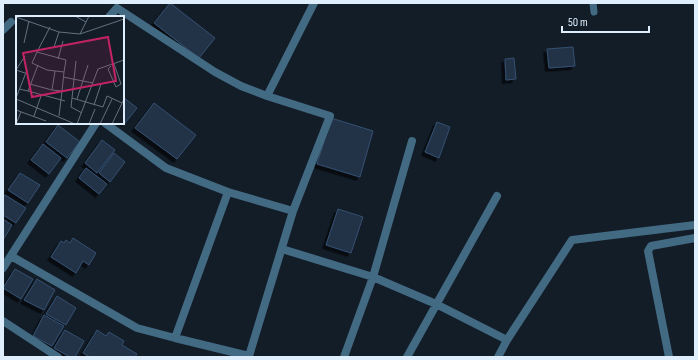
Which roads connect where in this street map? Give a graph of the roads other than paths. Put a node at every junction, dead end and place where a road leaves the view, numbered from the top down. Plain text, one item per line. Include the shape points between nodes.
1 (314, 3) edge
2 (593, 3) edge
3 (118, 5) edge
4 (594, 12) dead end
5 (111, 16) edge
6 (11, 22) dead end
7 (3, 30) edge
8 (267, 96) junction
9 (95, 124) edge
10 (106, 124) edge
11 (412, 142) dead end
12 (228, 192) junction
13 (497, 196) dead end
14 (293, 211) junction
15 (695, 225) edge
16 (695, 238) edge
17 (282, 249) junction
18 (11, 256) junction
19 (3, 268) edge
20 (373, 277) junction
21 (436, 304) junction
22 (3, 321) edge
23 (174, 338) junction
24 (507, 340) junction
25 (58, 357) edge
26 (248, 357) edge
27 (344, 357) edge
28 (407, 357) edge
29 (498, 357) edge
30 (669, 357) edge

1 - 8 street
2 - 4 lane
3 - 5 street
3 - 8 street via 215,72
6 - 7 street
8 - 14 street via 330,116
9 - 18 street
10 - 12 street via 166,168
11 - 20 street
12 - 14 street
12 - 23 street
13 - 21 street
14 - 17 street
15 - 24 street via 572,240
16 - 30 street via 651,246 648,251
17 - 20 street
17 - 26 street
18 - 19 street
18 - 23 street via 137,328
20 - 21 street
20 - 27 street
21 - 24 street
21 - 28 street
22 - 25 street
23 - 26 street
24 - 29 street

